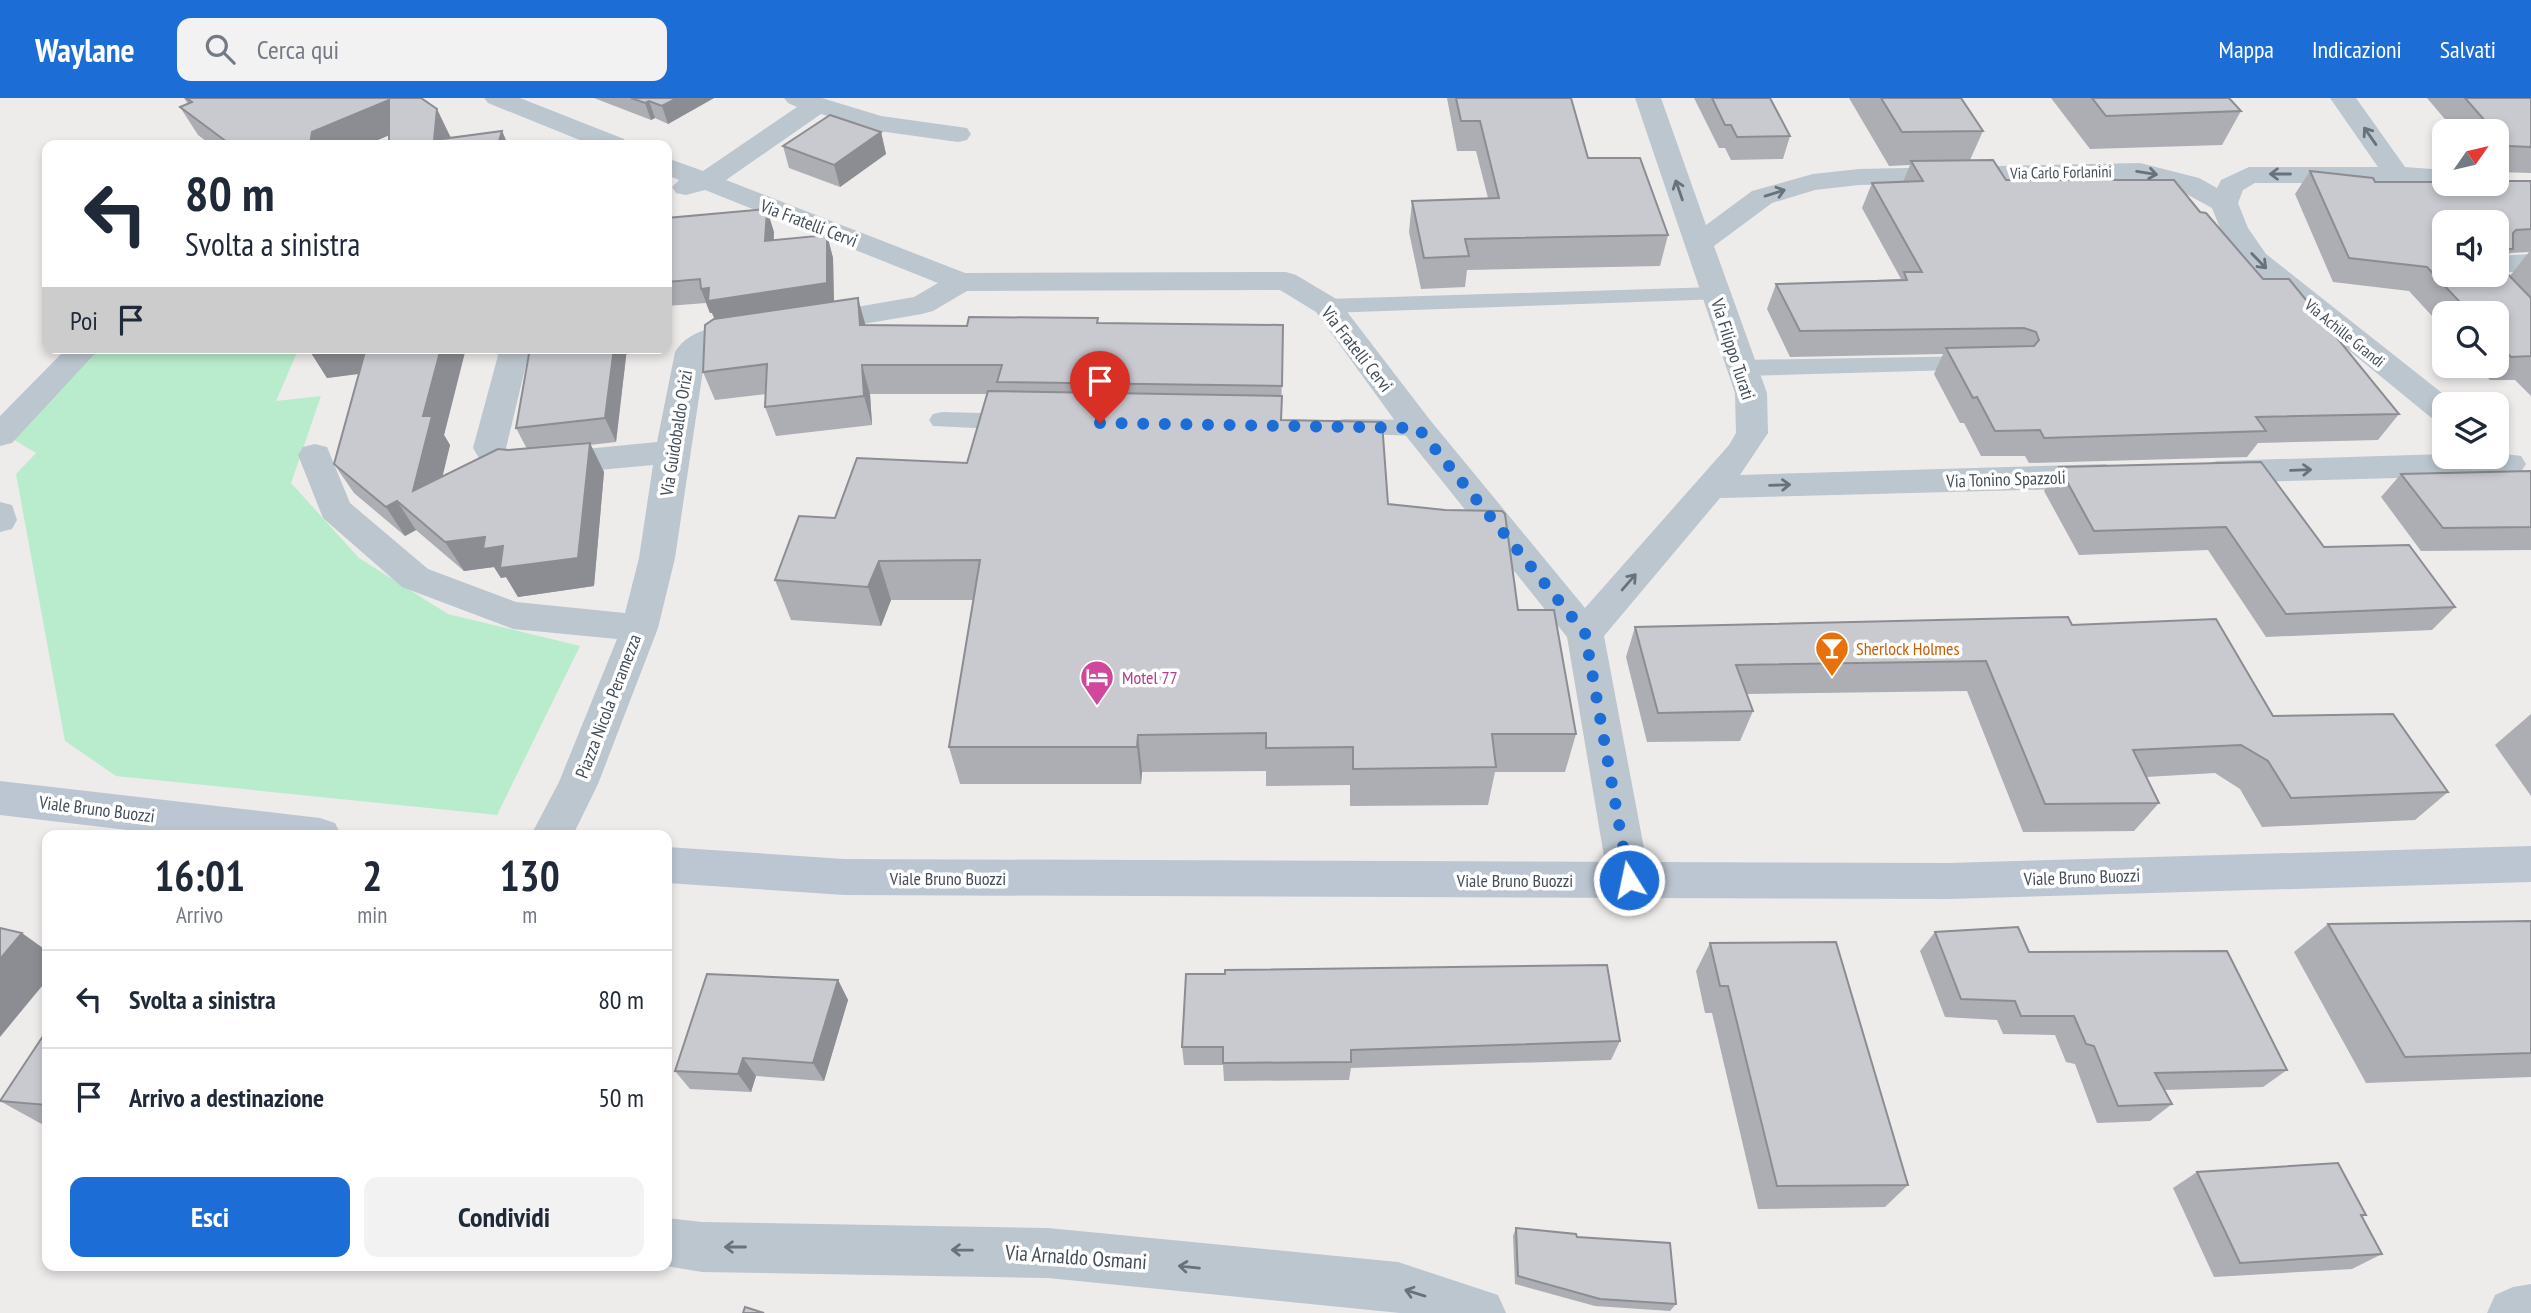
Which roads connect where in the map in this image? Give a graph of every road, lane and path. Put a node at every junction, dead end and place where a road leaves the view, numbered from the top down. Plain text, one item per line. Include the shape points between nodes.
1 (497, 98) edge
2 (1648, 98) edge
3 (2343, 98) edge
4 (807, 102) edge
5 (958, 134) dead end
6 (602, 140) edge
7 (672, 168) edge
8 (2397, 175) junction
9 (2432, 177) edge
10 (705, 181) junction
11 (672, 191) edge
12 (2224, 204) junction
13 (1698, 244) junction
14 (2531, 263) edge
15 (2509, 264) edge
16 (961, 282) junction
17 (1715, 294) junction
18 (1327, 306) junction
19 (79, 354) edge
20 (512, 354) edge
21 (1998, 364) edge
22 (1742, 368) junction
23 (2432, 402) edge
24 (942, 421) dead end
25 (1037, 422) edge
26 (1322, 426) edge
27 (1418, 428) junction
28 (0, 435) edge
29 (672, 452) junction
30 (315, 455) dead end
31 (2432, 462) edge
32 (2509, 465) edge
33 (2193, 473) edge
34 (2138, 475) edge
35 (1712, 487) junction
36 (2531, 489) edge
37 (0, 514) edge
38 (0, 520) edge
39 (640, 628) junction
40 (1585, 633) junction
41 (0, 797) edge
42 (278, 830) edge
43 (555, 830) edge
44 (2531, 864) edge
45 (672, 865) edge
46 (1629, 880) junction
47 (672, 1244) edge
48 (2531, 1310) edge
49 (1480, 1313) edge
50 (2513, 1313) edge

1 - 6 street
13 -> 2 street, Via Filippo Turati
8 -> 3 street
4 - 5 street via 879,123
4 - 10 street
7 - 10 street, Via Fratelli Cervi
8 - 9 street
8 -> 12 street via 2249,175 2231,186
10 - 11 street
10 - 16 street, Via Fratelli Cervi
13 -> 12 street, Via Carlo Forlanini via 1762,197 1813,182 1859,177 2140,170 2189,184
12 -> 23 street, Via Achille Grandi via 2256,260
13 - 17 street, Via Filippo Turati
14 - 15 street
16 - 18 street, Via Fratelli Cervi via 1286,281
16 - 29 street, Via Guidobaldo Orizi via 922,305 716,336 690,352
17 - 18 lane
17 - 22 street, Via Filippo Turati
18 - 27 street, Via Fratelli Cervi
19 - 28 street
20 - 29 street via 489,447 498,462 524,467
21 - 22 lane
22 - 35 street, Via Filippo Turati via 1751,393 1752,433
24 - 25 lane
26 - 27 lane
27 - 40 street, Via Fratelli Cervi
29 - 39 street, Via Guidobaldo Orizi via 657,558
30 - 39 street, Piazza Nicola Peramezza via 335,509 415,578 513,615
33 -> 31 street
32 - 36 street
35 -> 34 street, Via Tonino Spazzoli
40 -> 35 street, Via Filippo Turati
37 - 38 street
39 - 43 street, Piazza Nicola Peramezza via 578,784
40 - 46 street, Via Fratelli Cervi
41 - 42 main road, Viale Bruno Buozzi
44 - 46 main road, Viale Bruno Buozzi via 1949,881
45 - 46 main road, Viale Bruno Buozzi via 844,877
49 -> 47 street, Via Arnaldo Osmani via 1398,1287 1048,1252
48 - 50 street

